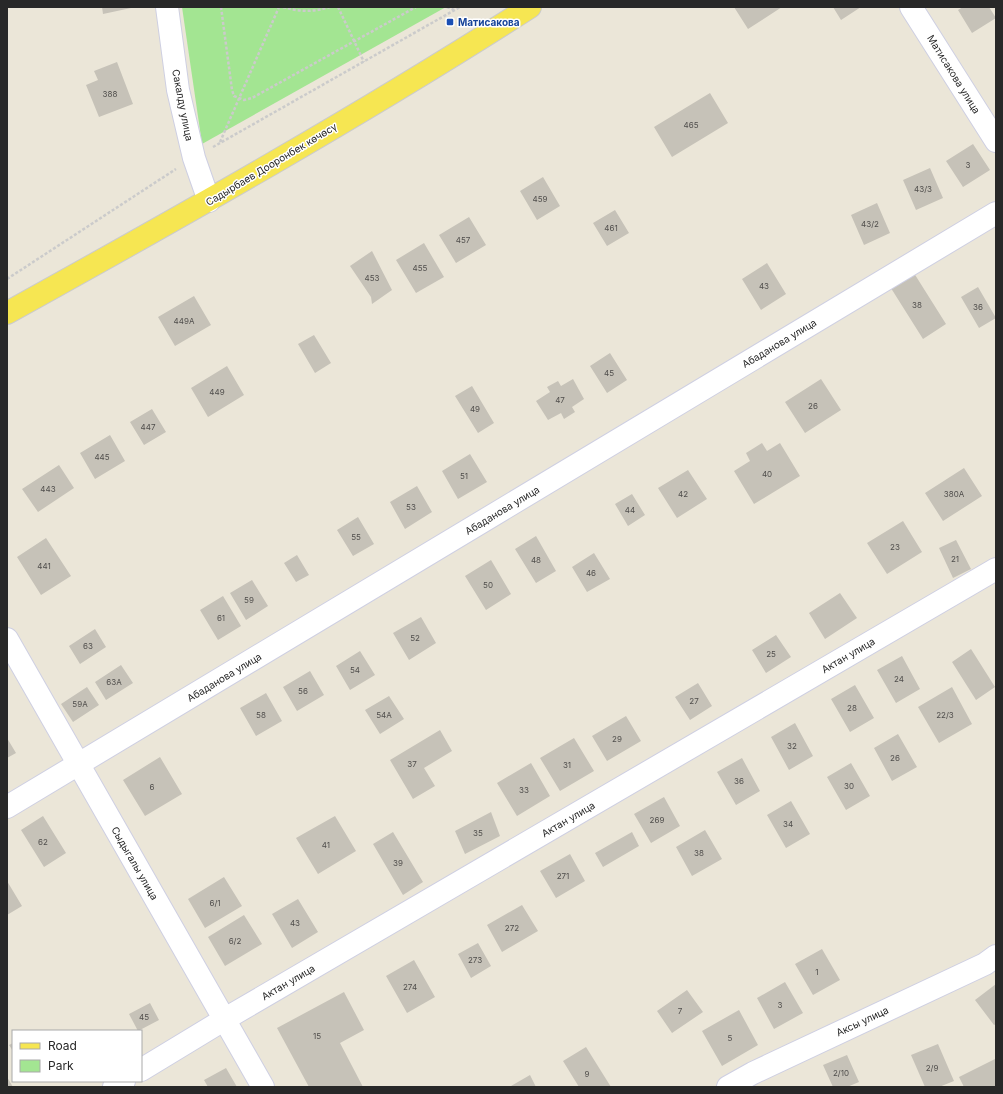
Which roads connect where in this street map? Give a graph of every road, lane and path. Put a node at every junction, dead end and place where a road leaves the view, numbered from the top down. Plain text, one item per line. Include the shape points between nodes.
1 (167, 7) edge
2 (221, 7) edge
3 (278, 7) edge
4 (283, 7) edge
5 (330, 7) edge
6 (338, 7) edge
7 (416, 7) edge
8 (447, 7) edge
9 (460, 7) edge
10 (530, 7) edge
11 (911, 7) edge
12 (455, 10) junction
13 (354, 41) junction
14 (364, 62) junction
15 (239, 99) junction
16 (996, 141) edge
17 (220, 143) junction
18 (194, 158) junction
19 (209, 201) junction
20 (996, 213) edge
21 (7, 279) edge
22 (7, 313) edge
23 (996, 569) edge
24 (7, 639) edge
25 (78, 764) junction
26 (7, 807) edge
27 (996, 956) edge
28 (225, 1019) junction
29 (142, 1069) edge
30 (263, 1087) edge
31 (728, 1087) edge

1 - 18 street, Сакалду улица via 178,90
2 - 15 path via 232,90 234,96
3 - 15 path
4 - 5 path via 304,11
6 - 13 path
7 - 13 path
8 - 12 path
9 - 12 path
10 - 19 main road, Садырбаев Дооронбек көчөсү via 468,47
11 - 16 street, Матисакова улица
12 - 14 path
13 - 14 path
13 - 15 path via 252,98
14 - 17 path
15 - 17 path
17 - 18 path
18 - 19 street, Сакалду улица
18 - 21 path
19 - 22 main road, Садырбаев Дооронбек көчөсү
20 - 25 street, Абаданова улица
23 - 28 street, Актан улица
24 - 25 street, Сыдыгалы улица
25 - 26 street, Абаданова улица
25 - 28 street, Сыдыгалы улица
27 - 31 street, Аксы улица via 978,967 754,1072
28 - 29 street, Актан улица
28 - 30 street, Сыдыгалы улица

